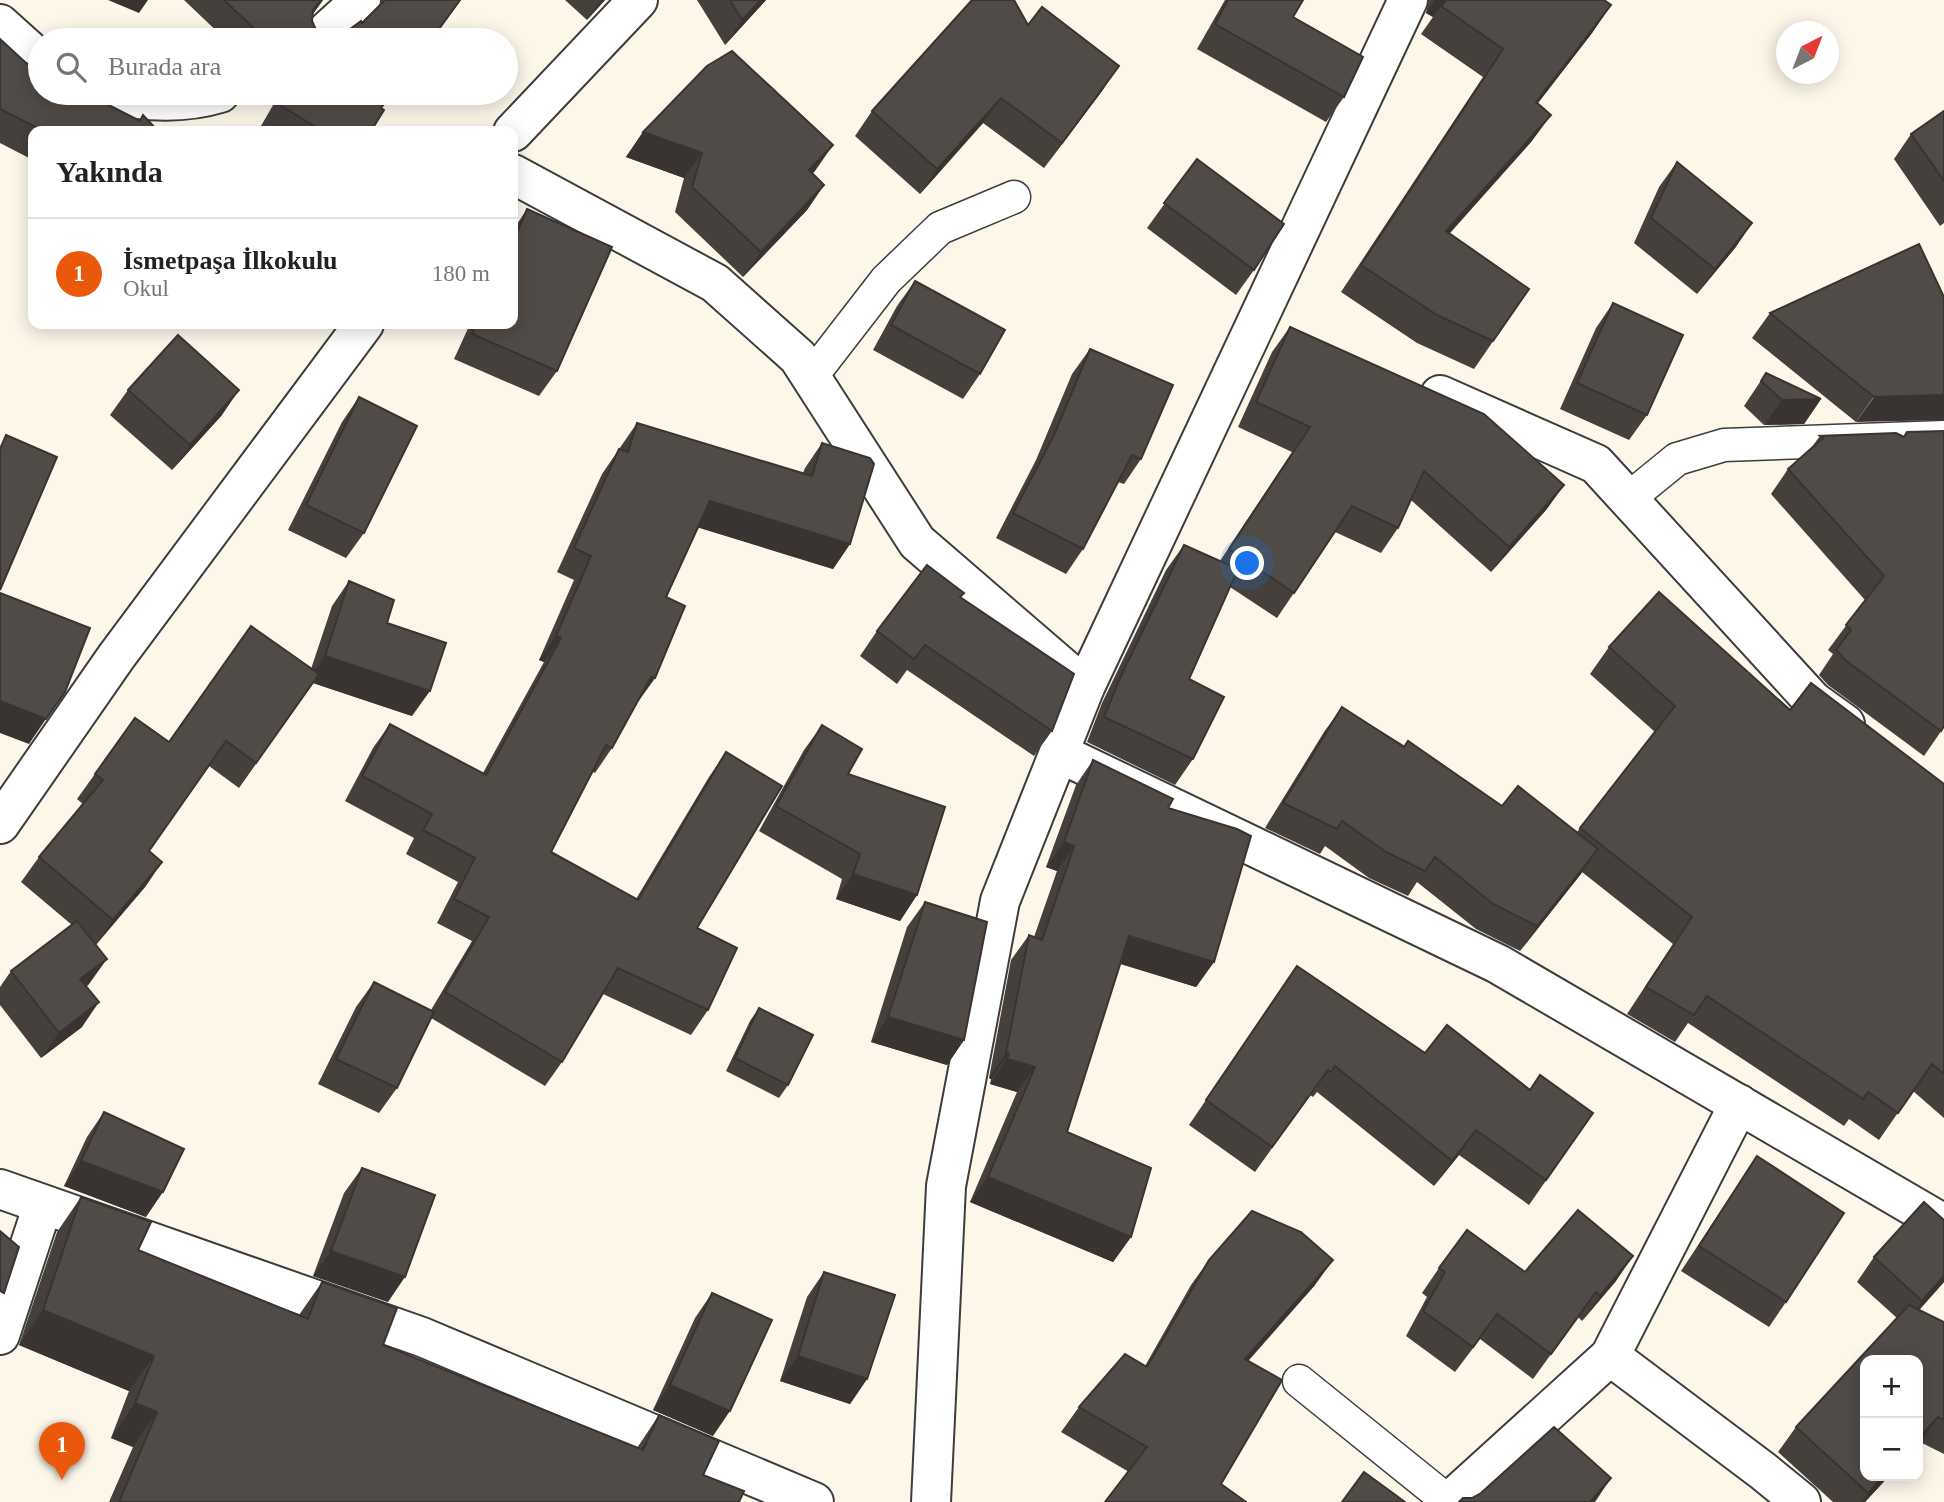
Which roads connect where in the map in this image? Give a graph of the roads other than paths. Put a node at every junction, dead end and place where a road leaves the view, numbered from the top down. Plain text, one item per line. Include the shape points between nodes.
1 (361, 0) edge
2 (638, 0) edge
3 (1408, 0) edge
4 (0, 24) edge
5 (330, 28) edge
6 (28, 49) edge
7 (518, 127) edge
8 (518, 177) edge
9 (1014, 197) dead end
10 (1259, 315) junction
11 (360, 329) edge
12 (1296, 332) edge
13 (811, 377) junction
14 (1409, 382) edge
15 (1944, 437) edge
16 (1628, 499) junction
17 (1085, 687) junction
18 (1868, 741) edge
19 (1059, 753) junction
20 (0, 824) edge
21 (1739, 1104) junction
22 (0, 1189) edge
23 (43, 1205) junction
24 (1944, 1224) edge
25 (0, 1335) edge
26 (1611, 1356) junction
27 (1298, 1381) dead end
28 (814, 1502) edge
29 (931, 1502) edge
30 (1449, 1502) edge
31 (1801, 1502) edge

1 - 5 street
2 - 7 street
3 - 10 street
4 - 6 street
8 - 13 street via 715,283 798,357
9 - 13 lane via 940,228 886,280
10 - 12 street
10 - 17 street
11 - 20 street via 116,657
13 - 17 street via 917,542
14 - 16 street via 1596,464
15 - 16 lane via 1724,445 1676,459
16 - 18 street via 1813,701
17 - 19 street
19 - 21 street via 1498,964
19 - 29 street via 1000,901 946,1186
21 - 24 street
21 - 26 street
22 - 23 street
23 - 25 street
23 - 28 street via 422,1338
26 - 30 street
26 - 31 street
27 - 30 lane

